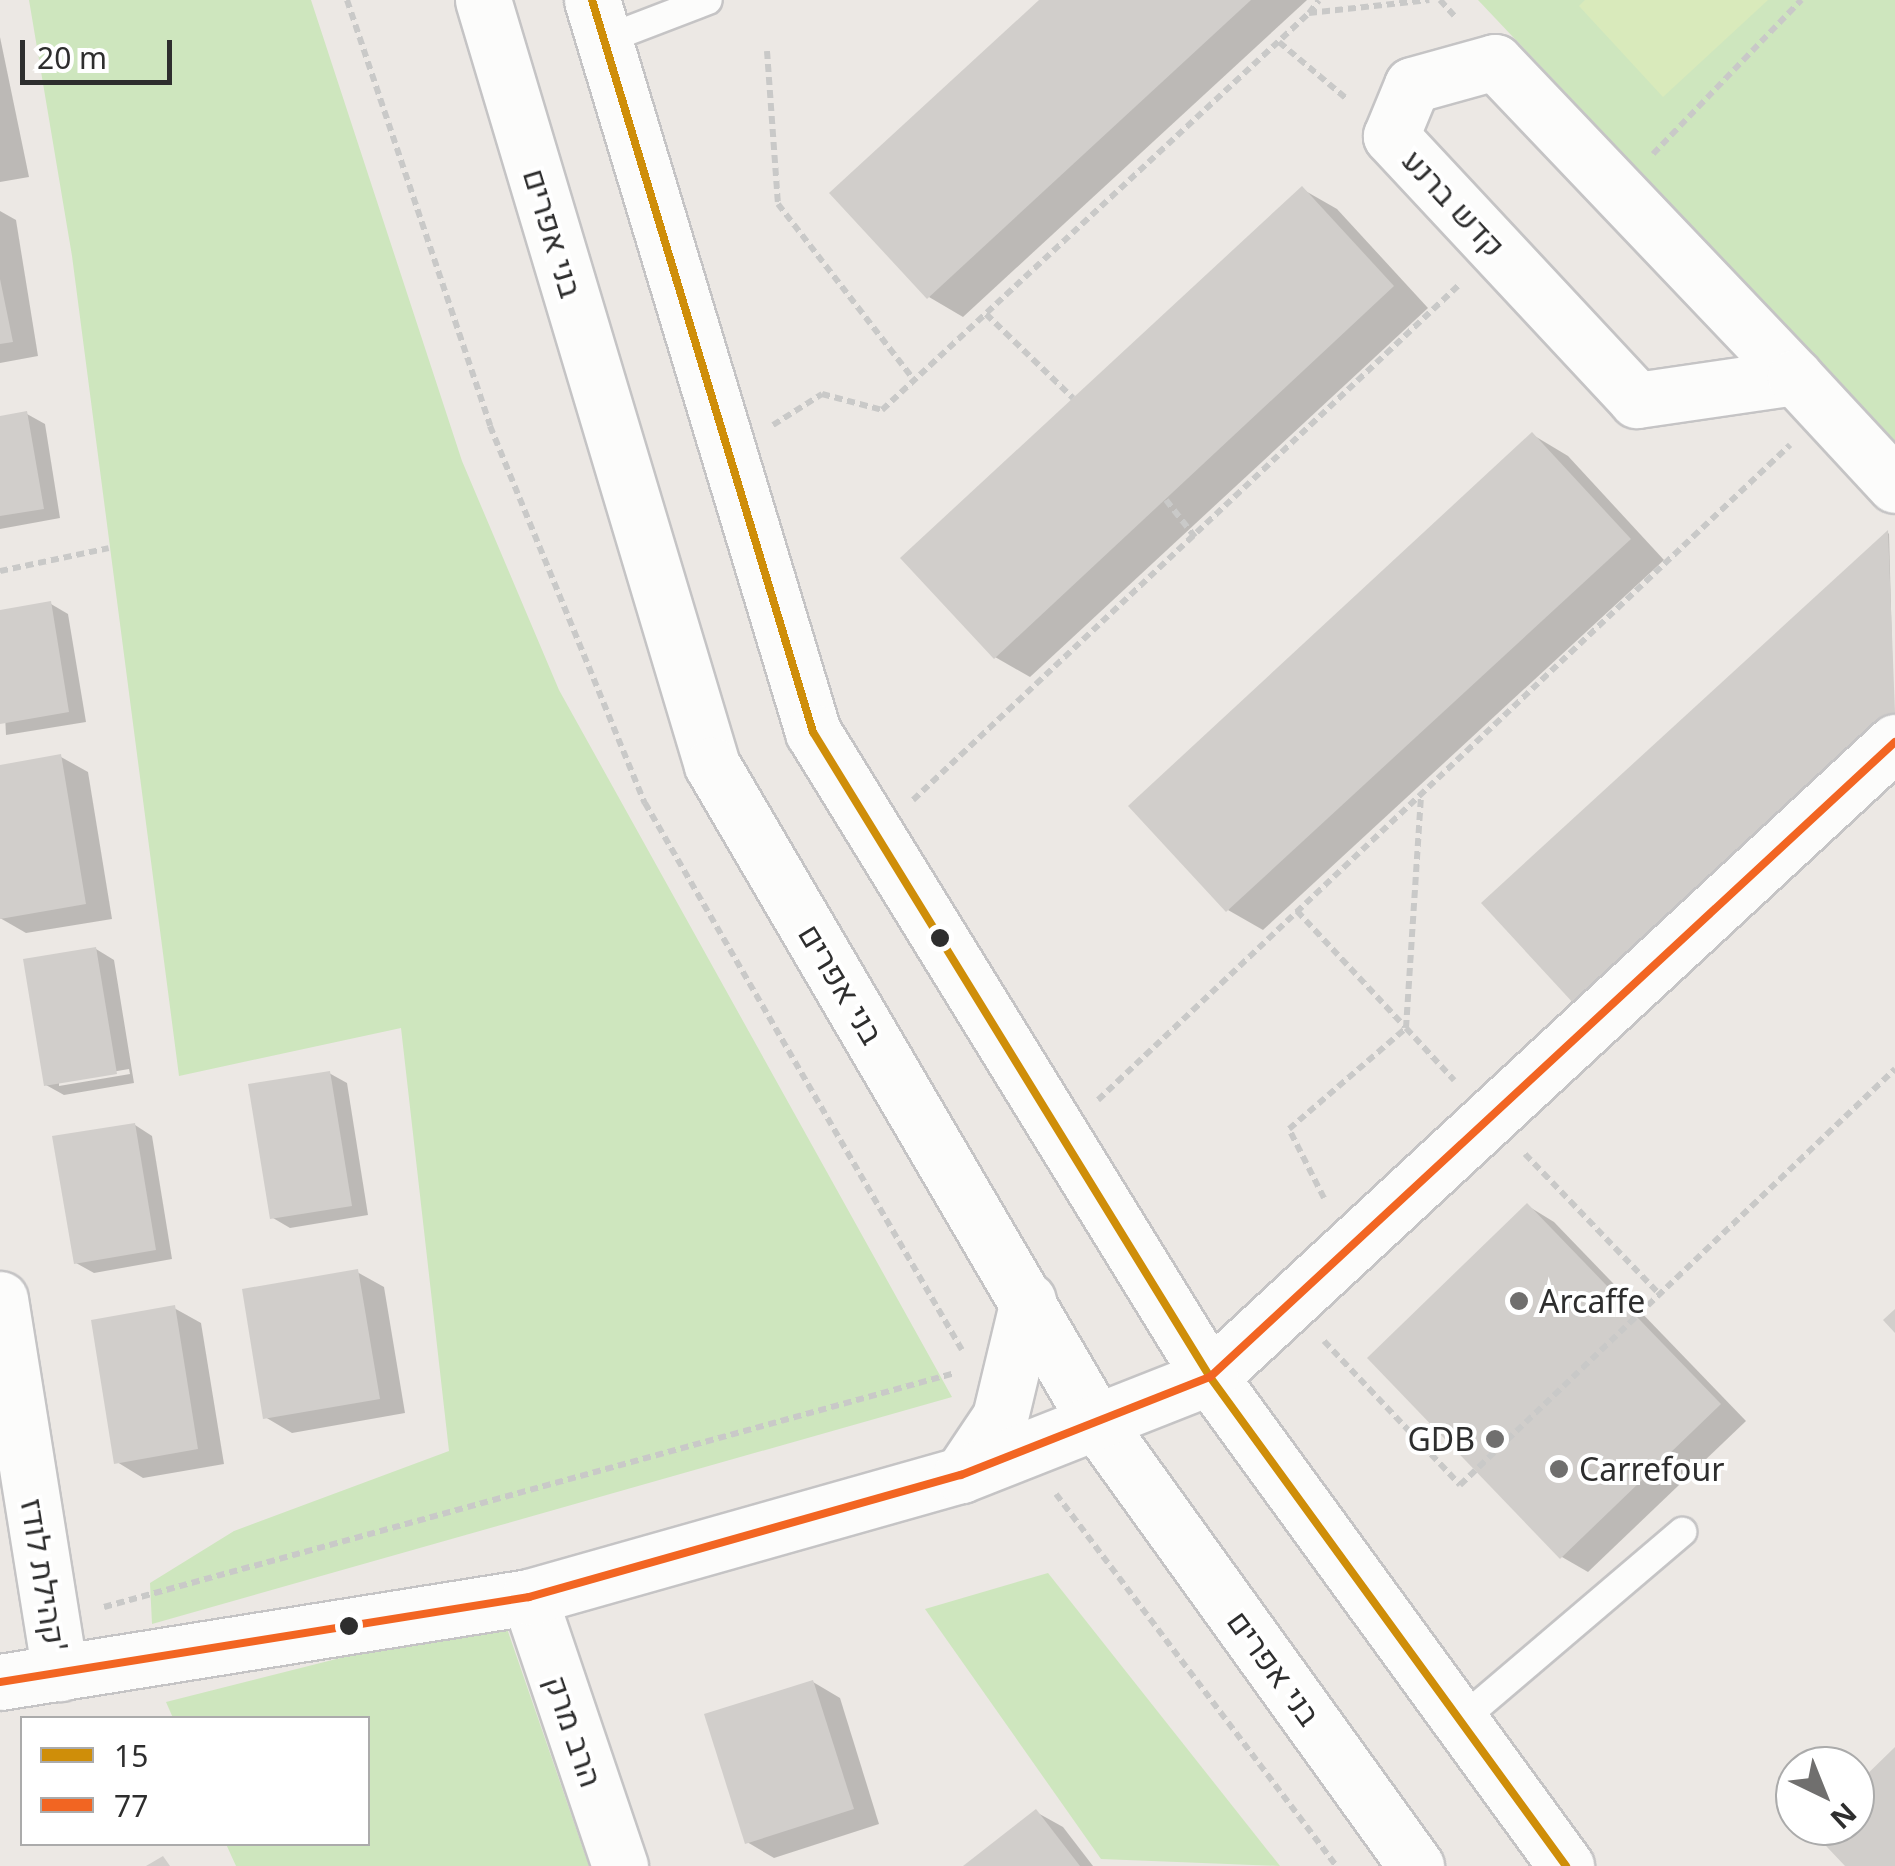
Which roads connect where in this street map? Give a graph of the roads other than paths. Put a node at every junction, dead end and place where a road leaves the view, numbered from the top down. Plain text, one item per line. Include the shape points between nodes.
1 (483, 0) edge
2 (708, 0) edge
3 (598, 20) edge
4 (1811, 394) junction
5 (1895, 485) edge
6 (1895, 742) edge
7 (0, 1299) edge
8 (1028, 1300) junction
9 (1210, 1377) junction
10 (1097, 1423) junction
11 (961, 1475) junction
12 (1682, 1532) dead end
13 (529, 1597) junction
14 (56, 1647) junction
15 (0, 1682) edge
16 (1460, 1721) junction
17 (620, 1866) edge
18 (1416, 1866) edge
19 (1566, 1866) edge

1 - 8 main road, בני אפרים via 712,765
2 - 3 lane
3 - 9 main road via 812,732
4 - 4 main road, קדש ברנע via 1495,62 1412,86 1391,136 1636,400
4 - 5 main road, קדש ברנע
6 - 9 main road
7 - 14 main road, קהילת לודז'
8 - 10 main road, בני אפרים
8 - 11 main road via 1000,1417
9 - 10 main road
9 - 16 main road
10 - 11 main road
10 - 18 main road, בני אפרים
11 - 13 main road
12 - 16 lane
13 - 14 main road
13 - 17 main road, הרב מרק
14 - 15 main road
16 - 19 main road

